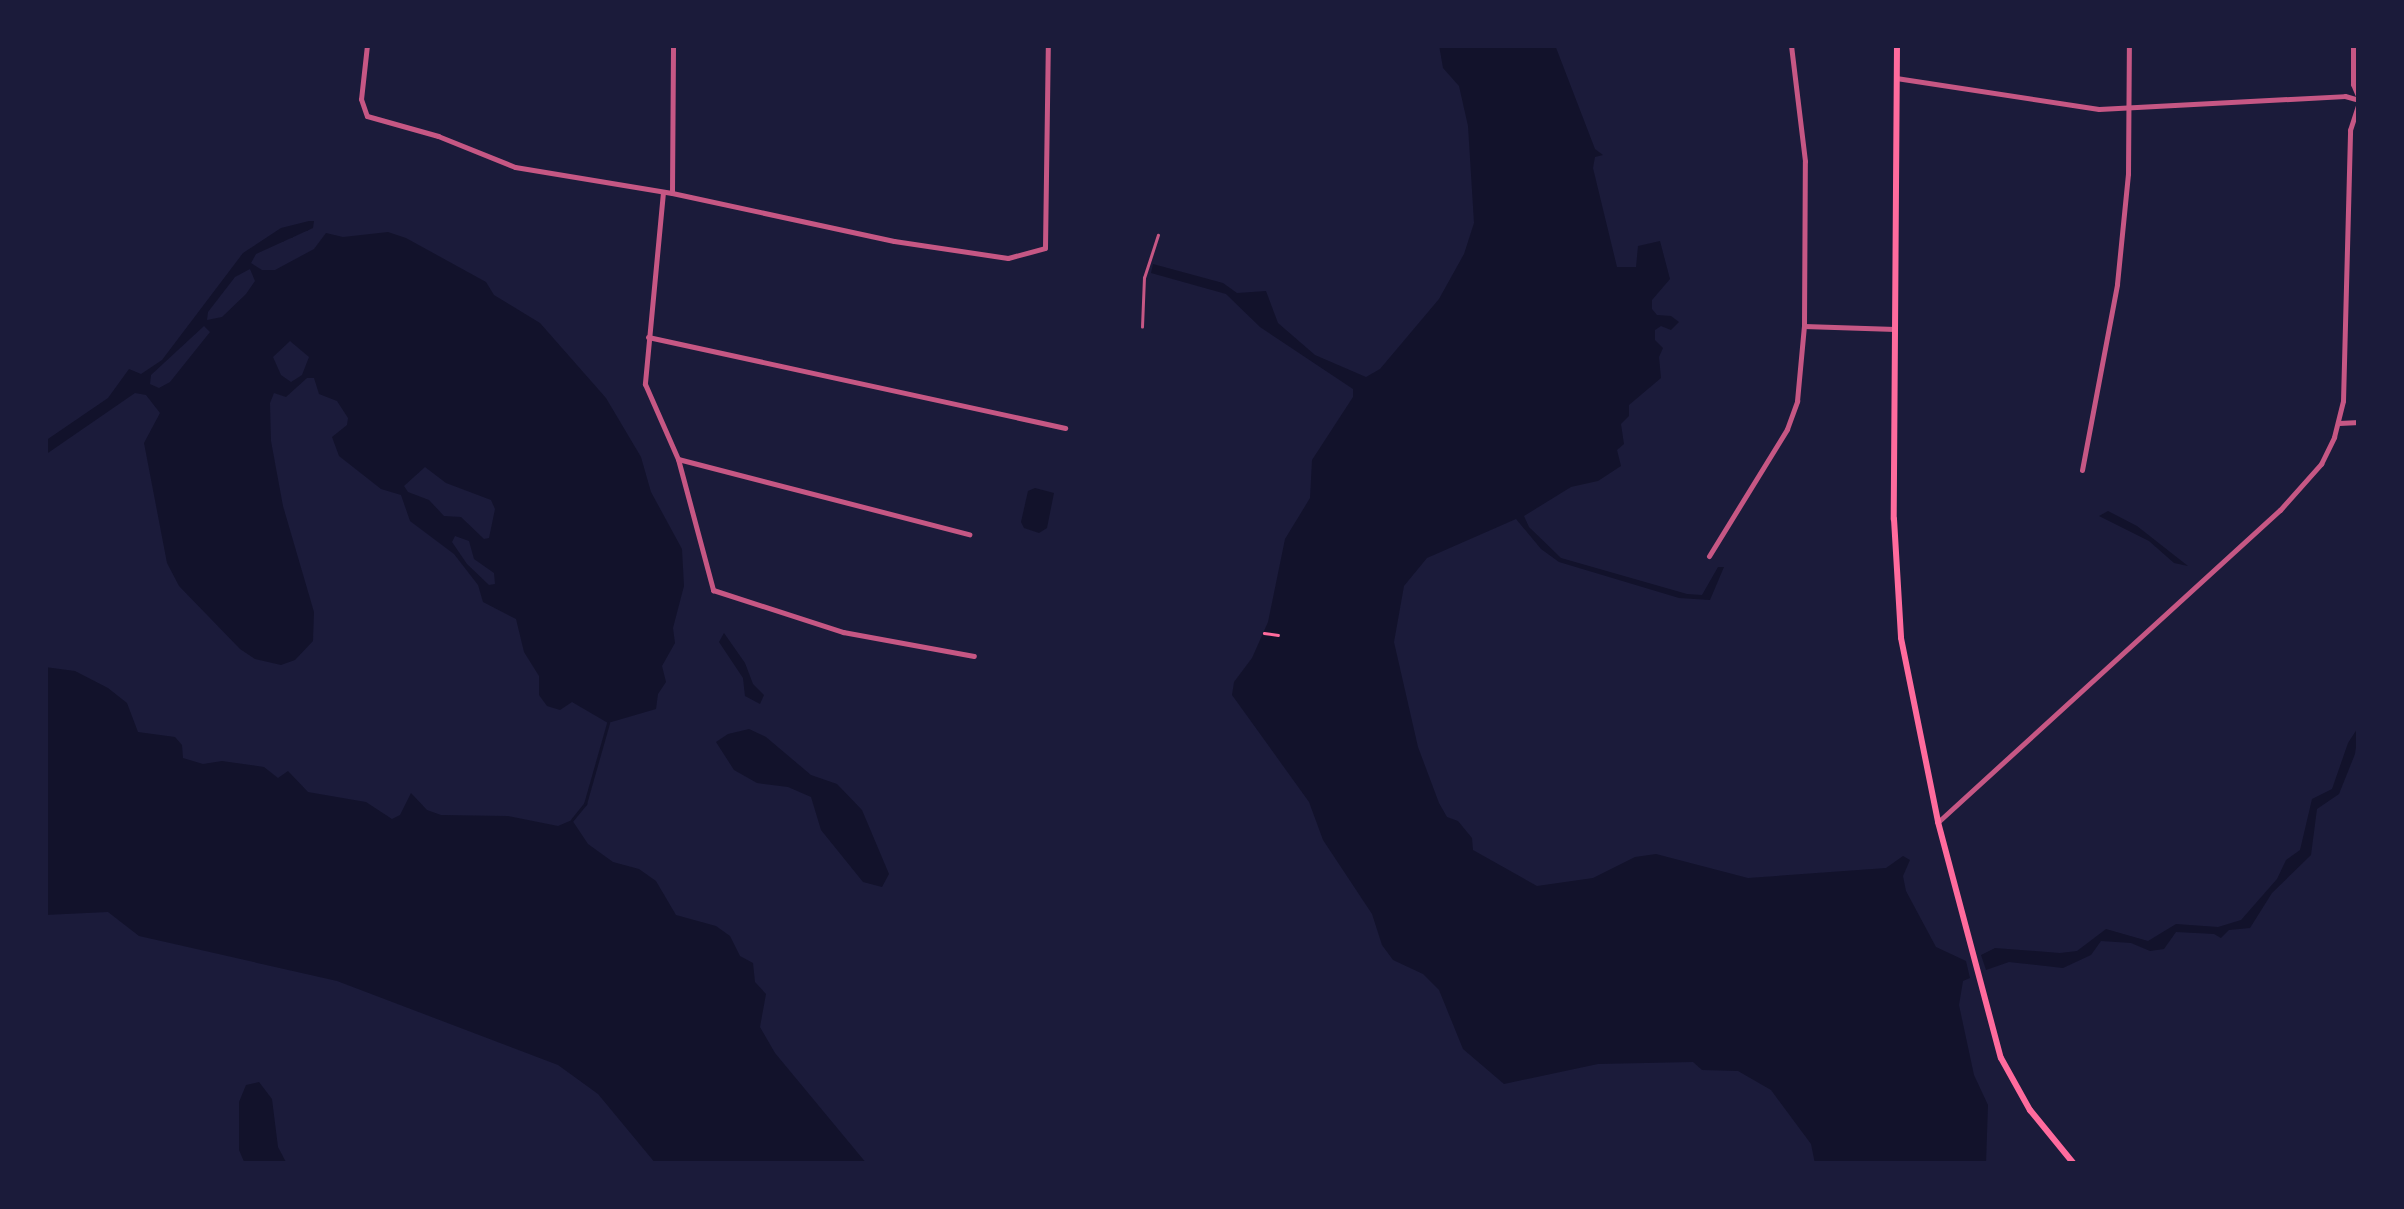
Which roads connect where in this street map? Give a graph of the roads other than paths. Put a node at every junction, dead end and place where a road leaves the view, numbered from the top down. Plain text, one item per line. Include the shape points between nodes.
1 (366, 45) edge
2 (672, 45) edge
3 (1048, 45) edge
4 (1790, 45) edge
5 (1897, 45) edge
6 (2130, 45) edge
7 (2353, 45) edge
8 (1896, 78) junction
9 (2359, 100) edge
10 (2129, 108) junction
11 (663, 192) junction
12 (672, 193) junction
13 (1158, 235) dead end
14 (1804, 326) junction
15 (1142, 327) dead end
16 (1895, 329) junction
17 (648, 337) junction
18 (2359, 422) edge
19 (2339, 424) junction
20 (1066, 428) dead end
21 (678, 459) junction
22 (2082, 470) dead end
23 (969, 534) dead end
24 (1709, 556) dead end
25 (974, 656) dead end
26 (1938, 822) junction
27 (2074, 1164) edge

1 - 11 street via 367,116 547,176
2 - 12 street
3 - 12 street via 1045,248 996,257 894,242
4 - 14 street via 1805,161
5 - 8 main road
6 - 10 street
7 - 9 street
8 - 10 street via 2083,108
8 - 16 main road
9 - 10 street
9 - 19 street via 2350,130
10 - 22 street via 2114,312
11 - 12 street
11 - 17 street
13 - 15 lane via 1144,278
14 - 16 street
14 - 24 street via 1794,414
16 - 26 main road via 1896,592 1912,708
17 - 20 street
17 - 21 street via 645,384
18 - 19 street
19 - 26 street via 2316,471 2280,510
21 - 23 street
21 - 25 street via 709,584 722,596 843,632
26 - 27 main road via 2001,1058

